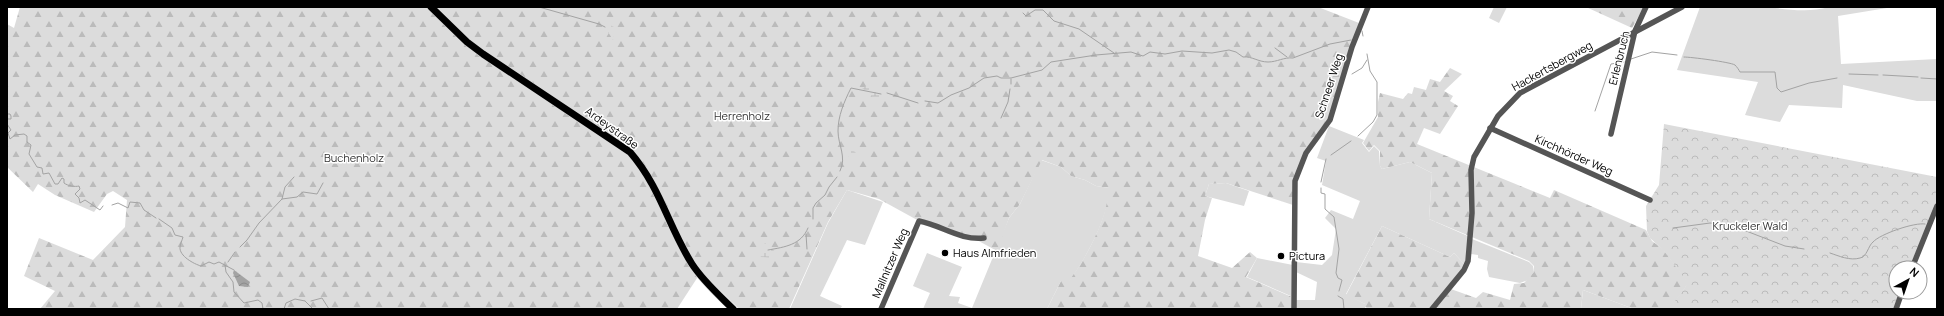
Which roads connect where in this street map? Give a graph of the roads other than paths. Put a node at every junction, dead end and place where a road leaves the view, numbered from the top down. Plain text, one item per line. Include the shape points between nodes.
1 (431, 7) edge
2 (1368, 7) edge
3 (1646, 7) edge
4 (1682, 7) edge
5 (1636, 31) junction
6 (1490, 128) junction
7 (1611, 134) dead end
8 (1650, 200) dead end
9 (1937, 206) edge
10 (984, 238) dead end
11 (1915, 260) edge
12 (733, 309) edge
13 (881, 309) edge
14 (1294, 309) edge
15 (1432, 309) edge

1 - 12 main road, Ardeystraße via 483,54 630,152 654,184 692,264
2 - 14 street, Schneer Weg via 1352,47 1330,120 1306,153 1295,181
3 - 5 street, Erlenbruch
4 - 5 street, Hackertsbergweg
5 - 6 street, Hackertsbergweg via 1516,96
5 - 7 street, Erlenbruch via 1612,114
6 - 8 street, Kirchhörder Weg
6 - 15 street, Hackertsbergweg via 1474,157 1471,170 1472,214 1468,261 1464,270
9 - 11 street
10 - 13 street, Mallnitzer Weg via 975,239 919,221

